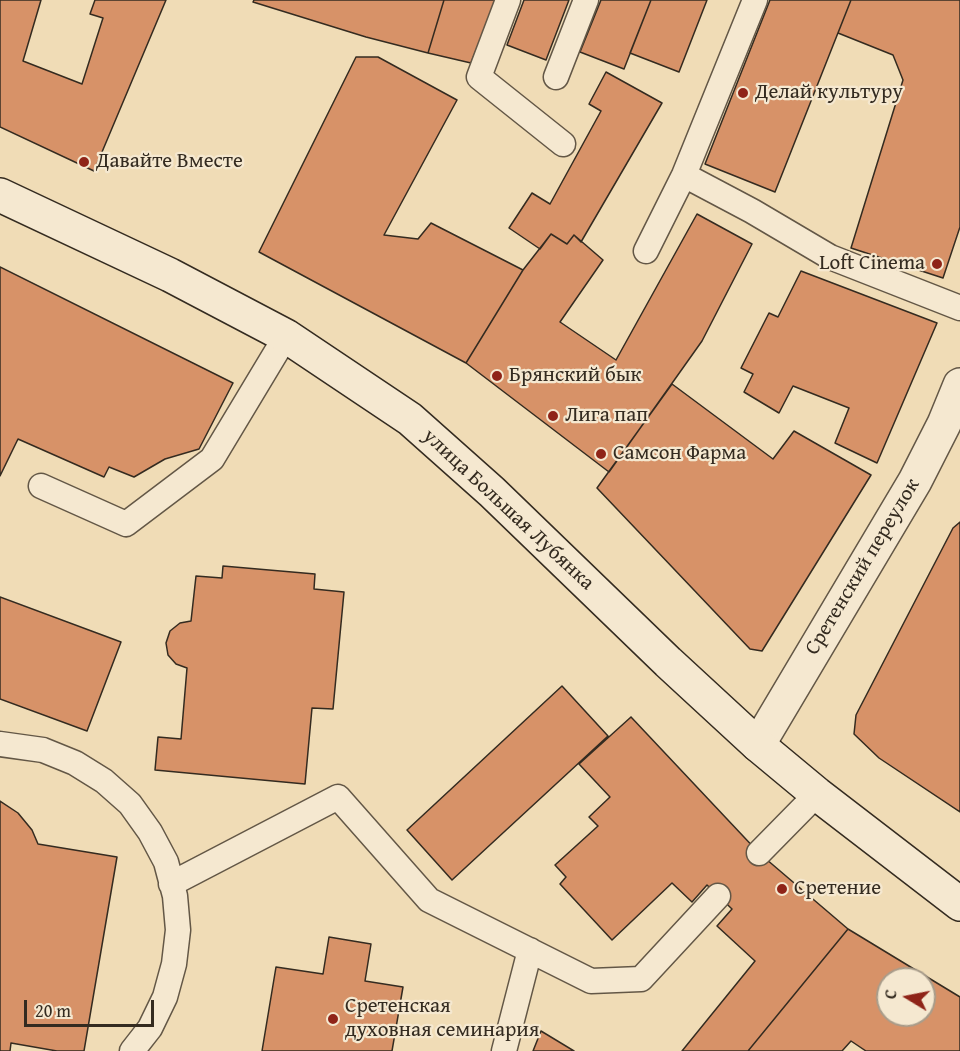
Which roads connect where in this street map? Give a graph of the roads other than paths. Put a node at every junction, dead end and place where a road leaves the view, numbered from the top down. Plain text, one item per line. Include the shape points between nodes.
1 (508, 0) edge
2 (586, 0) edge
3 (755, 0) edge
4 (556, 77) dead end
5 (563, 144) dead end
6 (684, 176) junction
7 (0, 195) edge
8 (646, 251) dead end
9 (960, 308) edge
10 (286, 336) junction
11 (960, 385) edge
12 (952, 427) edge
13 (41, 486) dead end
14 (0, 744) edge
15 (758, 745) junction
16 (816, 794) junction
17 (759, 853) dead end
18 (171, 884) junction
19 (718, 896) dead end
20 (960, 904) edge
21 (530, 950) junction
22 (132, 1051) edge
23 (504, 1051) edge

1 - 5 lane via 479,77
2 - 4 lane
3 - 6 lane
6 - 8 lane
6 - 9 lane via 830,257
7 - 10 main road, улица Большая Лубянка via 170,275
10 - 13 lane via 212,459 126,524
10 - 15 main road, улица Большая Лубянка via 410,419
11 - 12 main road, Сретенский переулок
12 - 15 main road, Сретенский переулок via 915,481
14 - 18 lane via 43,750 104,781 130,804 150,832 166,862
15 - 16 main road, улица Большая Лубянка
16 - 17 lane
16 - 20 main road, улица Большая Лубянка
18 - 21 lane via 338,797 429,900
18 - 22 lane via 178,930 174,964 165,997 150,1028
19 - 21 lane via 641,979 591,981
21 - 23 lane

